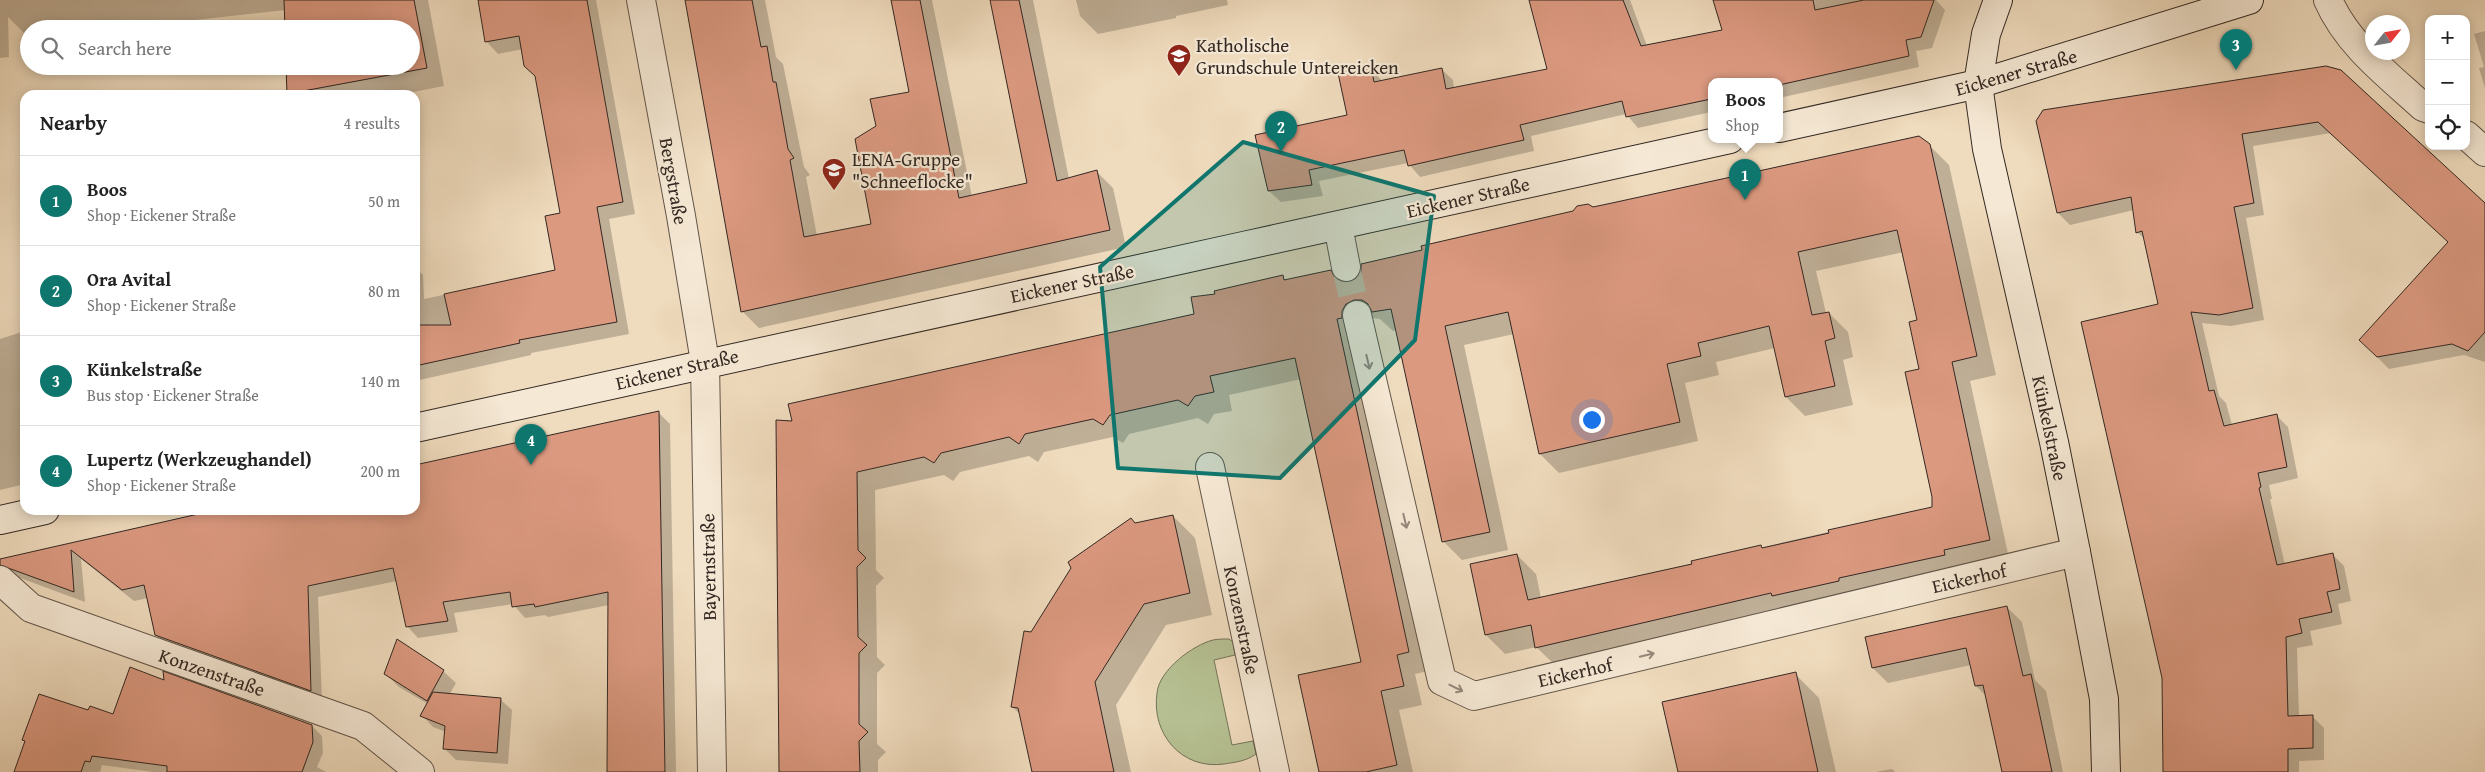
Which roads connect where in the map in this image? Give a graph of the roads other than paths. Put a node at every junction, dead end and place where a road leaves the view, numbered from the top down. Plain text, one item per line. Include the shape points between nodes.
1 (641, 0) edge
2 (1998, 0) edge
3 (2249, 0) edge
4 (2328, 0) edge
5 (1978, 84) junction
6 (2425, 108) edge
7 (1783, 127) edge
8 (2470, 139) edge
9 (1712, 143) edge
10 (2485, 152) edge
11 (1338, 226) junction
12 (1346, 267) tunnel mouth
13 (1357, 315) tunnel mouth
14 (704, 362) junction
15 (420, 427) edge
16 (1210, 467) dead end
17 (23, 515) edge
18 (0, 520) edge
19 (2076, 552) junction
20 (0, 580) edge
21 (420, 772) edge
22 (712, 772) edge
23 (1275, 772) edge
24 (2106, 772) edge

1 - 14 street, Bergstraße
2 - 5 street, Künkelstraße via 1986,34
3 - 5 street, Eickener Straße
4 - 6 street via 2338,22 2361,51
5 - 7 street, Eickener Straße
5 - 19 street, Künkelstraße via 1987,149
8 - 10 street
9 - 11 street, Eickener Straße
11 - 12 street
11 - 14 street, Eickener Straße
13 -> 19 street, Eickerhof via 1442,681 1474,696
14 - 15 street, Eickener Straße
14 - 22 street, Bayernstraße
16 - 23 street, Konzenstraße
17 - 18 street
19 - 24 street, Künkelstraße via 2104,699
20 - 21 street, Konzenstraße via 30,608 363,726

